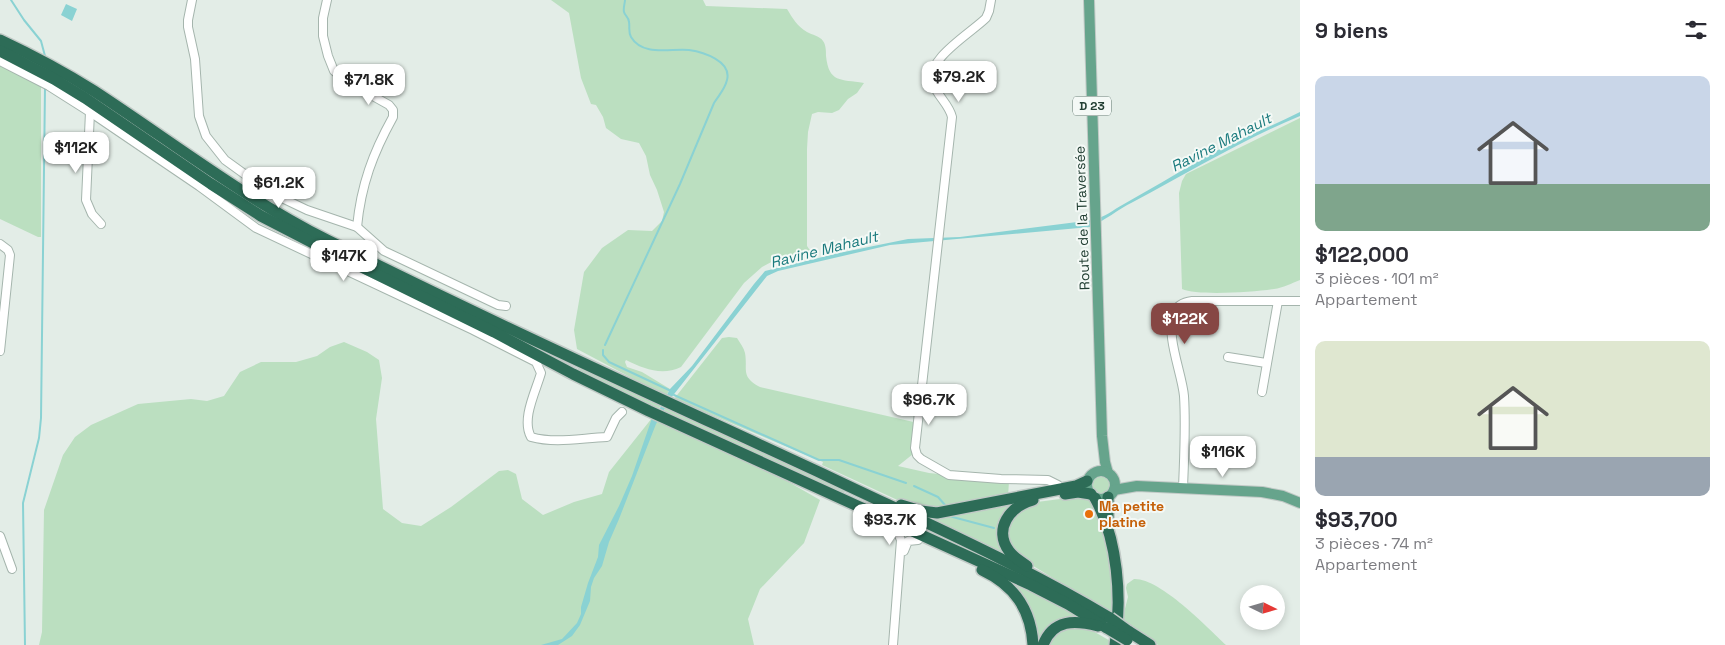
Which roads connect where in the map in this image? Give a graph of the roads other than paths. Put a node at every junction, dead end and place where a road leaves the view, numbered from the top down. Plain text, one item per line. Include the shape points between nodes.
1 (192, 0) edge
2 (327, 0) edge
3 (991, 0) edge
4 (1089, 0) edge
5 (0, 40) edge
6 (0, 50) edge
7 (0, 55) edge
8 (0, 61) edge
9 (47, 75) junction
10 (90, 112) junction
11 (101, 224) dead end
12 (357, 227) junction
13 (0, 244) edge
14 (1300, 300) edge
15 (1278, 301) junction
16 (506, 306) dead end
17 (0, 351) edge
18 (1228, 357) dead end
19 (1266, 363) junction
20 (1262, 392) dead end
21 (622, 412) dead end
22 (1102, 436) junction
23 (772, 466) junction
24 (1091, 477) junction
25 (1111, 485) junction
26 (852, 488) junction
27 (1060, 489) junction
28 (1183, 489) junction
29 (1093, 496) junction
30 (1300, 503) edge
31 (885, 525) junction
32 (1108, 529) junction
33 (0, 536) edge
34 (918, 540) junction
35 (900, 565) junction
36 (12, 569) dead end
37 (1068, 593) junction
38 (1108, 623) junction
39 (1130, 639) edge
40 (893, 645) edge
41 (1033, 645) edge
42 (1043, 645) edge
43 (1115, 645) edge
44 (1150, 645) edge

1 - 12 street via 188,27 198,103 202,125 211,144 225,160 284,199
2 - 12 street via 323,36 334,71 393,110 393,117 369,169
3 - 27 street via 986,18 941,56 931,75 952,116 916,445 918,457 949,474 1048,480
4 - 22 main road, Route de la Traversée / D 23
5 - 26 highway via 92,90 216,176 316,234 530,339
6 - 9 highway
7 - 9 highway
8 - 10 street
9 - 23 highway via 261,216 573,374
10 - 11 street via 86,200
10 - 21 street via 256,228 536,362 542,373 528,418 527,431 531,437 563,441 607,437
12 - 16 street via 384,251 498,306
13 - 17 street via 10,255
14 - 15 street
15 - 19 street
15 - 28 street via 1192,301 1179,305 1174,312 1173,343 1184,400
18 - 19 street
19 - 20 street
22 - 24 main road, Route de la Traversée / D 23
22 - 25 main road, Route de la Traversée / D 23
23 - 31 highway
23 - 38 highway
24 - 25 main road via 1103,471
24 - 27 highway via 1076,486
24 - 29 main road via 1088,489
25 - 28 main road
25 - 29 main road via 1102,499
25 - 32 highway
26 - 27 highway via 932,513
26 - 37 highway
28 - 30 main road via 1273,493
29 - 32 highway
29 - 37 highway via 1071,493 1024,502 1010,513 1004,524 1004,541 1012,555
31 - 34 highway
31 - 35 street via 901,537
32 - 43 highway via 1118,589
33 - 36 street
34 - 35 street via 907,543
34 - 41 highway via 991,574 1008,588 1026,610
35 - 40 street
37 - 38 highway
38 - 39 highway, bridge
38 - 42 highway via 1062,624 1050,633
39 - 44 highway

